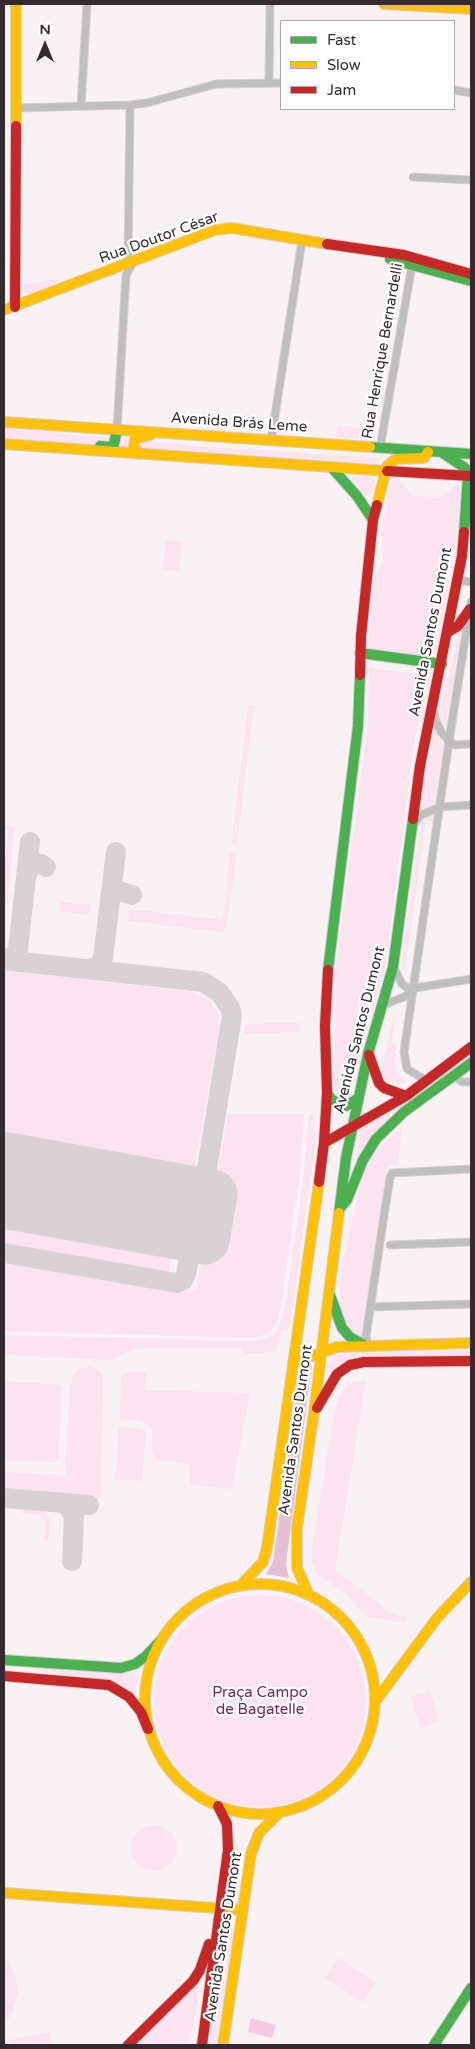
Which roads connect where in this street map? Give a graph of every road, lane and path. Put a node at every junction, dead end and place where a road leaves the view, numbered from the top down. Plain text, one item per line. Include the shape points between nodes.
1 (16, 4) edge
2 (87, 4) edge
3 (270, 4) edge
4 (384, 4) edge
5 (399, 4) edge
6 (471, 9) edge
7 (269, 83) junction
8 (280, 83) edge
9 (455, 90) edge
10 (471, 93) edge
11 (130, 105) junction
12 (81, 106) junction
13 (16, 108) junction
14 (413, 177) dead end
15 (471, 180) edge
16 (302, 241) junction
17 (413, 261) junction
18 (131, 263) junction
19 (114, 269) junction
20 (471, 274) edge
21 (126, 275) junction
22 (471, 281) edge
23 (15, 306) junction
24 (4, 310) edge
25 (4, 422) edge
26 (117, 430) junction
27 (156, 432) junction
28 (271, 440) junction
29 (4, 444) edge
30 (380, 448) junction
31 (85, 450) junction
32 (428, 452) junction
33 (443, 453) junction
34 (139, 454) junction
35 (471, 454) edge
36 (332, 468) junction
37 (385, 471) junction
38 (470, 476) edge
39 (373, 520) junction
40 (471, 540) edge
41 (462, 556) junction
42 (458, 580) junction
43 (471, 582) edge
44 (471, 605) edge
45 (448, 632) junction
46 (360, 653) junction
47 (442, 664) junction
48 (433, 702) junction
49 (449, 741) junction
50 (471, 744) edge
51 (471, 805) edge
52 (440, 807) junction
53 (412, 825) junction
54 (393, 967) junction
55 (471, 979) edge
56 (414, 989) junction
57 (384, 1005) junction
58 (471, 1047) edge
59 (368, 1054) junction
60 (471, 1064) edge
61 (454, 1076) junction
62 (427, 1080) junction
63 (471, 1082) edge
64 (327, 1093) junction
65 (406, 1096) junction
66 (357, 1099) junction
67 (351, 1127) junction
68 (324, 1143) junction
69 (471, 1169) edge
70 (340, 1209) junction
71 (471, 1242) edge
72 (390, 1245) dead end
73 (329, 1290) junction
74 (471, 1304) edge
75 (371, 1307) junction
76 (471, 1343) edge
77 (366, 1345) junction
78 (322, 1352) junction
79 (471, 1361) edge
80 (293, 1363) junction
81 (314, 1412) junction
82 (471, 1582) edge
83 (240, 1586) junction
84 (309, 1595) junction
85 (162, 1639) junction
86 (4, 1660) edge
87 (4, 1676) edge
88 (375, 1702) junction
89 (148, 1729) junction
90 (218, 1806) junction
91 (280, 1812) junction
92 (4, 1893) edge
93 (220, 1908) junction
94 (243, 1910) junction
95 (216, 1934) junction
96 (471, 1988) edge
97 (128, 2045) edge
98 (202, 2045) edge
99 (223, 2045) edge
100 (434, 2045) edge

1 - 13 main road
2 - 12 street
3 - 7 street
4 - 5 main road
5 - 6 main road
7 - 8 street
7 - 11 street via 216,84
9 - 10 street
11 - 12 street
11 - 18 street
12 - 13 street
13 - 23 main road
14 - 15 street
16 - 17 main road, Rua Doutor César
16 - 18 main road, Rua Doutor César via 224,228
16 - 28 street
17 - 20 main road, Rua Doutor César
17 - 22 main road, Rua Doutor César
17 - 30 street, Rua Henrique Bernardelli
18 - 19 main road, Rua Doutor César
18 - 21 street
19 - 21 street
19 - 23 main road, Rua Doutor César
21 - 26 street
23 - 24 main road, Rua Doutor César
25 - 26 main road, Avenida Brás Leme
26 - 27 main road, Avenida Brás Leme
26 - 31 main road via 116,440 110,447 91,445
27 - 28 main road, Avenida Brás Leme
27 - 34 main road via 135,439 134,446
28 - 30 main road, Avenida Brás Leme
29 - 31 main road
30 - 32 main road, Avenida Brás Leme
31 - 34 main road
32 - 33 main road, Avenida Brás Leme
32 - 37 main road via 424,458 396,459
33 - 35 main road, Avenida Brás Leme
33 - 38 main road via 461,464
34 - 36 main road
36 - 37 main road
36 - 39 main road
37 - 38 main road
37 - 39 main road, Avenida Santos Dumont
38 - 41 main road, Avenida Santos Dumont
39 - 46 main road, Avenida Santos Dumont
40 - 41 main road
41 - 42 main road, Avenida Santos Dumont
42 - 43 street
42 - 45 main road, Avenida Santos Dumont
44 - 45 main road via 458,626
44 - 49 street
45 - 47 main road, Avenida Santos Dumont
46 - 47 main road
46 - 64 main road, Avenida Santos Dumont via 358,726 330,955 325,1026
47 - 48 main road, Avenida Santos Dumont
48 - 49 street via 435,719
48 - 53 main road, Avenida Santos Dumont
49 - 50 street via 454,745
49 - 52 street
51 - 52 street
52 - 53 street via 422,815
52 - 56 street
53 - 54 main road, Avenida Santos Dumont
54 - 56 street via 402,984
54 - 57 main road, Avenida Santos Dumont
55 - 56 street
56 - 57 street
56 - 62 street via 405,1062 408,1069
57 - 59 main road, Avenida Santos Dumont
58 - 62 main road
59 - 65 main road via 379,1083
59 - 66 main road, Avenida Santos Dumont
60 - 61 main road
61 - 63 street via 462,1082
61 - 70 main road via 404,1112 376,1139
62 - 65 main road
64 - 66 main road via 332,1100 346,1106
64 - 68 main road, Avenida Santos Dumont
65 - 67 main road
66 - 67 main road, Avenida Santos Dumont
67 - 68 main road
67 - 70 main road, Avenida Santos Dumont
68 - 80 main road, Avenida Santos Dumont
69 - 75 street via 392,1174
70 - 73 main road, Avenida Santos Dumont
71 - 72 street
73 - 77 main road via 342,1328 350,1337
73 - 78 main road, Avenida Santos Dumont
74 - 75 street
75 - 77 street
76 - 77 main road
77 - 78 main road via 337,1347
78 - 80 main road
78 - 81 main road, Avenida Santos Dumont
79 - 81 main road via 364,1362 350,1365 334,1378
80 - 83 main road, Avenida Santos Dumont via 267,1548 263,1562
81 - 84 main road, Avenida Santos Dumont via 296,1547 297,1568
82 - 88 main road via 437,1618
83 - 84 main road via 282,1586
83 - 85 main road via 195,1604 176,1620
84 - 88 main road via 340,1616 363,1647 374,1683
85 - 86 main road via 135,1664 121,1668
85 - 89 main road via 151,1660 146,1682
87 - 89 main road via 109,1685 124,1692 134,1702
88 - 91 main road via 368,1740 349,1773 316,1800
89 - 90 main road via 158,1754 174,1776 194,1794
90 - 91 main road via 248,1813
90 - 93 main road, Avenida Santos Dumont via 228,1831
91 - 94 main road, Avenida Santos Dumont via 259,1833 254,1846
92 - 93 main road
93 - 94 main road
93 - 95 main road, Avenida Santos Dumont
94 - 99 main road, Avenida Santos Dumont
95 - 97 main road via 193,1981
95 - 98 main road, Avenida Santos Dumont
96 - 100 main road

